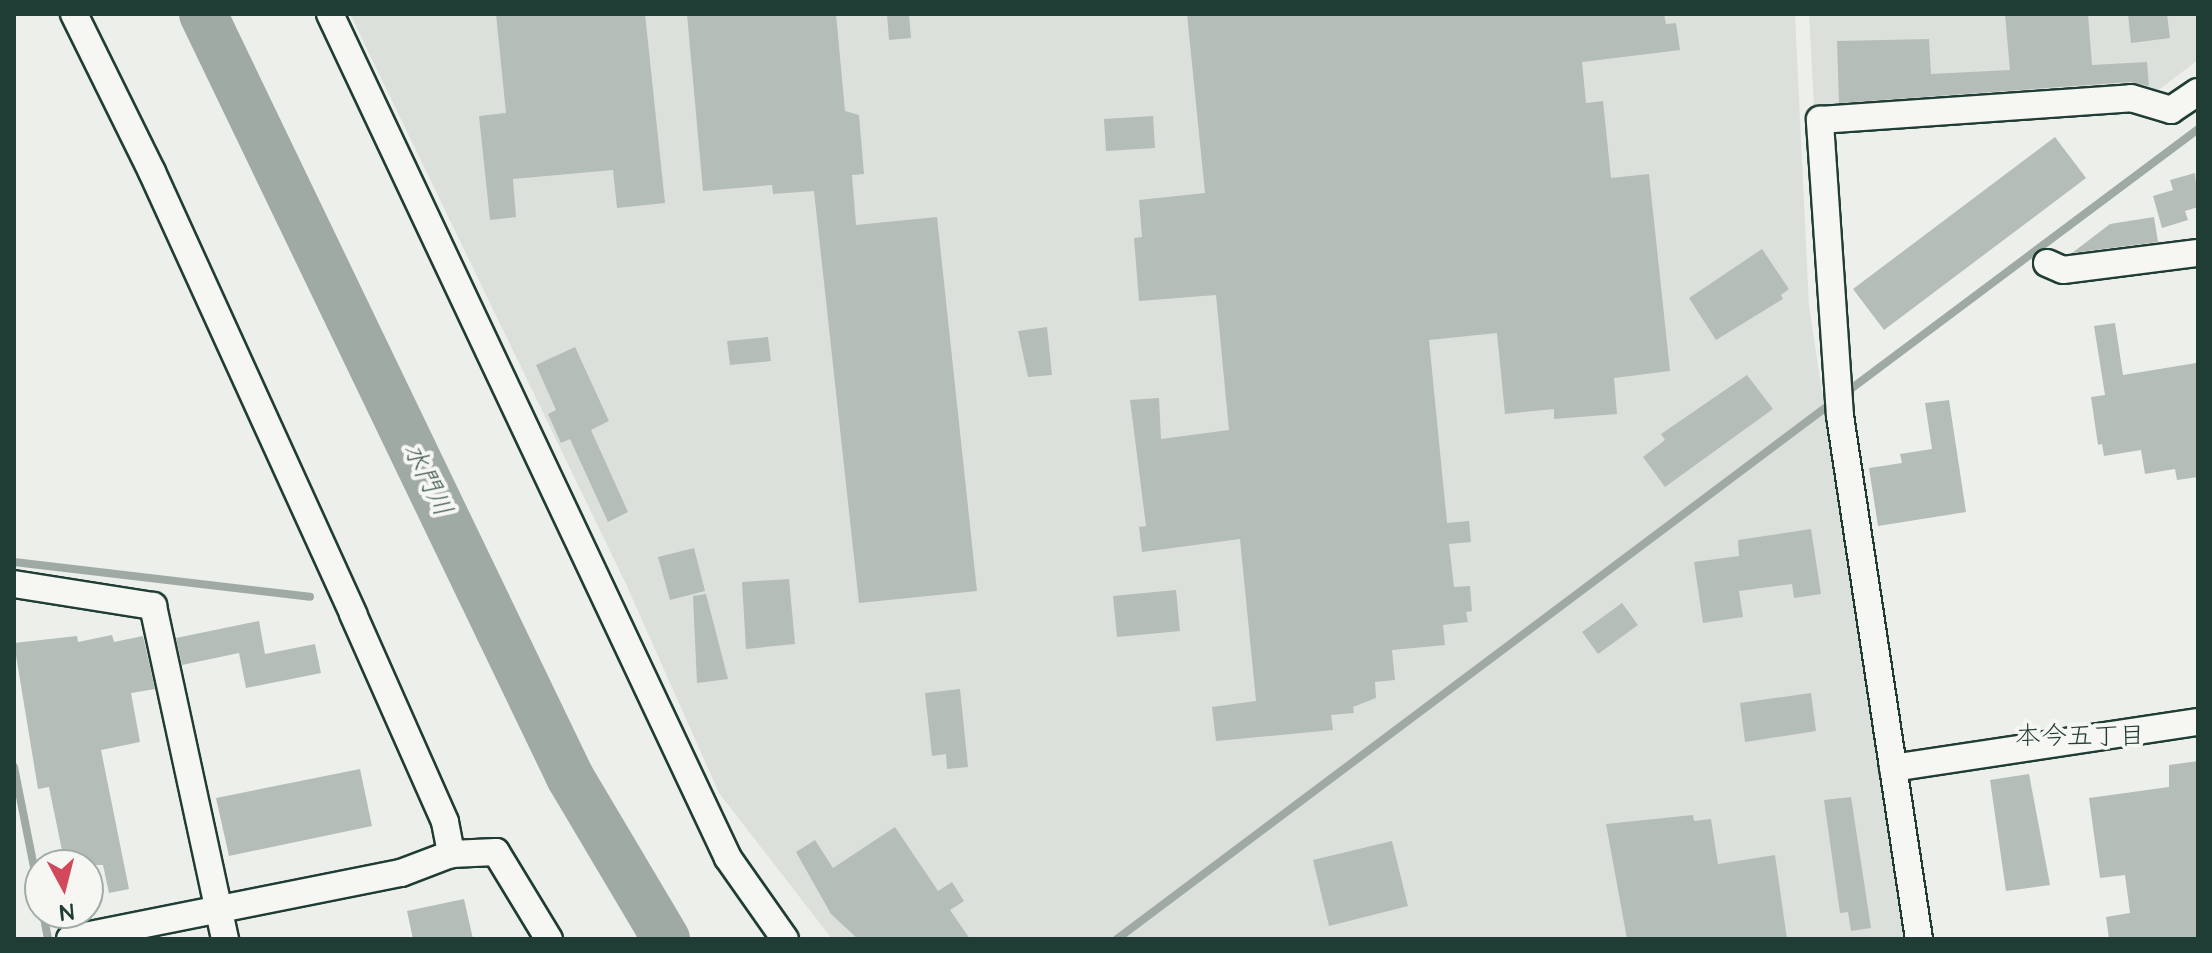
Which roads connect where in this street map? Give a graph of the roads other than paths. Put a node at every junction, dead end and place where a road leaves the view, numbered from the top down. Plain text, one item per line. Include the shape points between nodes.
1 (74, 14) edge
2 (330, 14) edge
3 (2198, 92) edge
4 (2198, 253) edge
5 (2047, 263) dead end
6 (14, 584) edge
7 (2198, 722) edge
8 (1893, 768) junction
9 (451, 854) junction
10 (218, 906) junction
11 (70, 939) edge
12 (225, 939) edge
13 (549, 939) edge
14 (785, 939) edge
15 (1919, 939) edge

1 - 9 street via 152,172 365,642 445,822
2 - 14 street via 728,858
3 - 8 street via 2171,110 2131,98 1820,120 1840,416
4 - 5 street via 2063,270
6 - 10 street via 153,606
7 - 8 street
8 - 15 street
9 - 10 street via 401,873
9 - 13 street via 496,852
10 - 11 street
10 - 12 street

